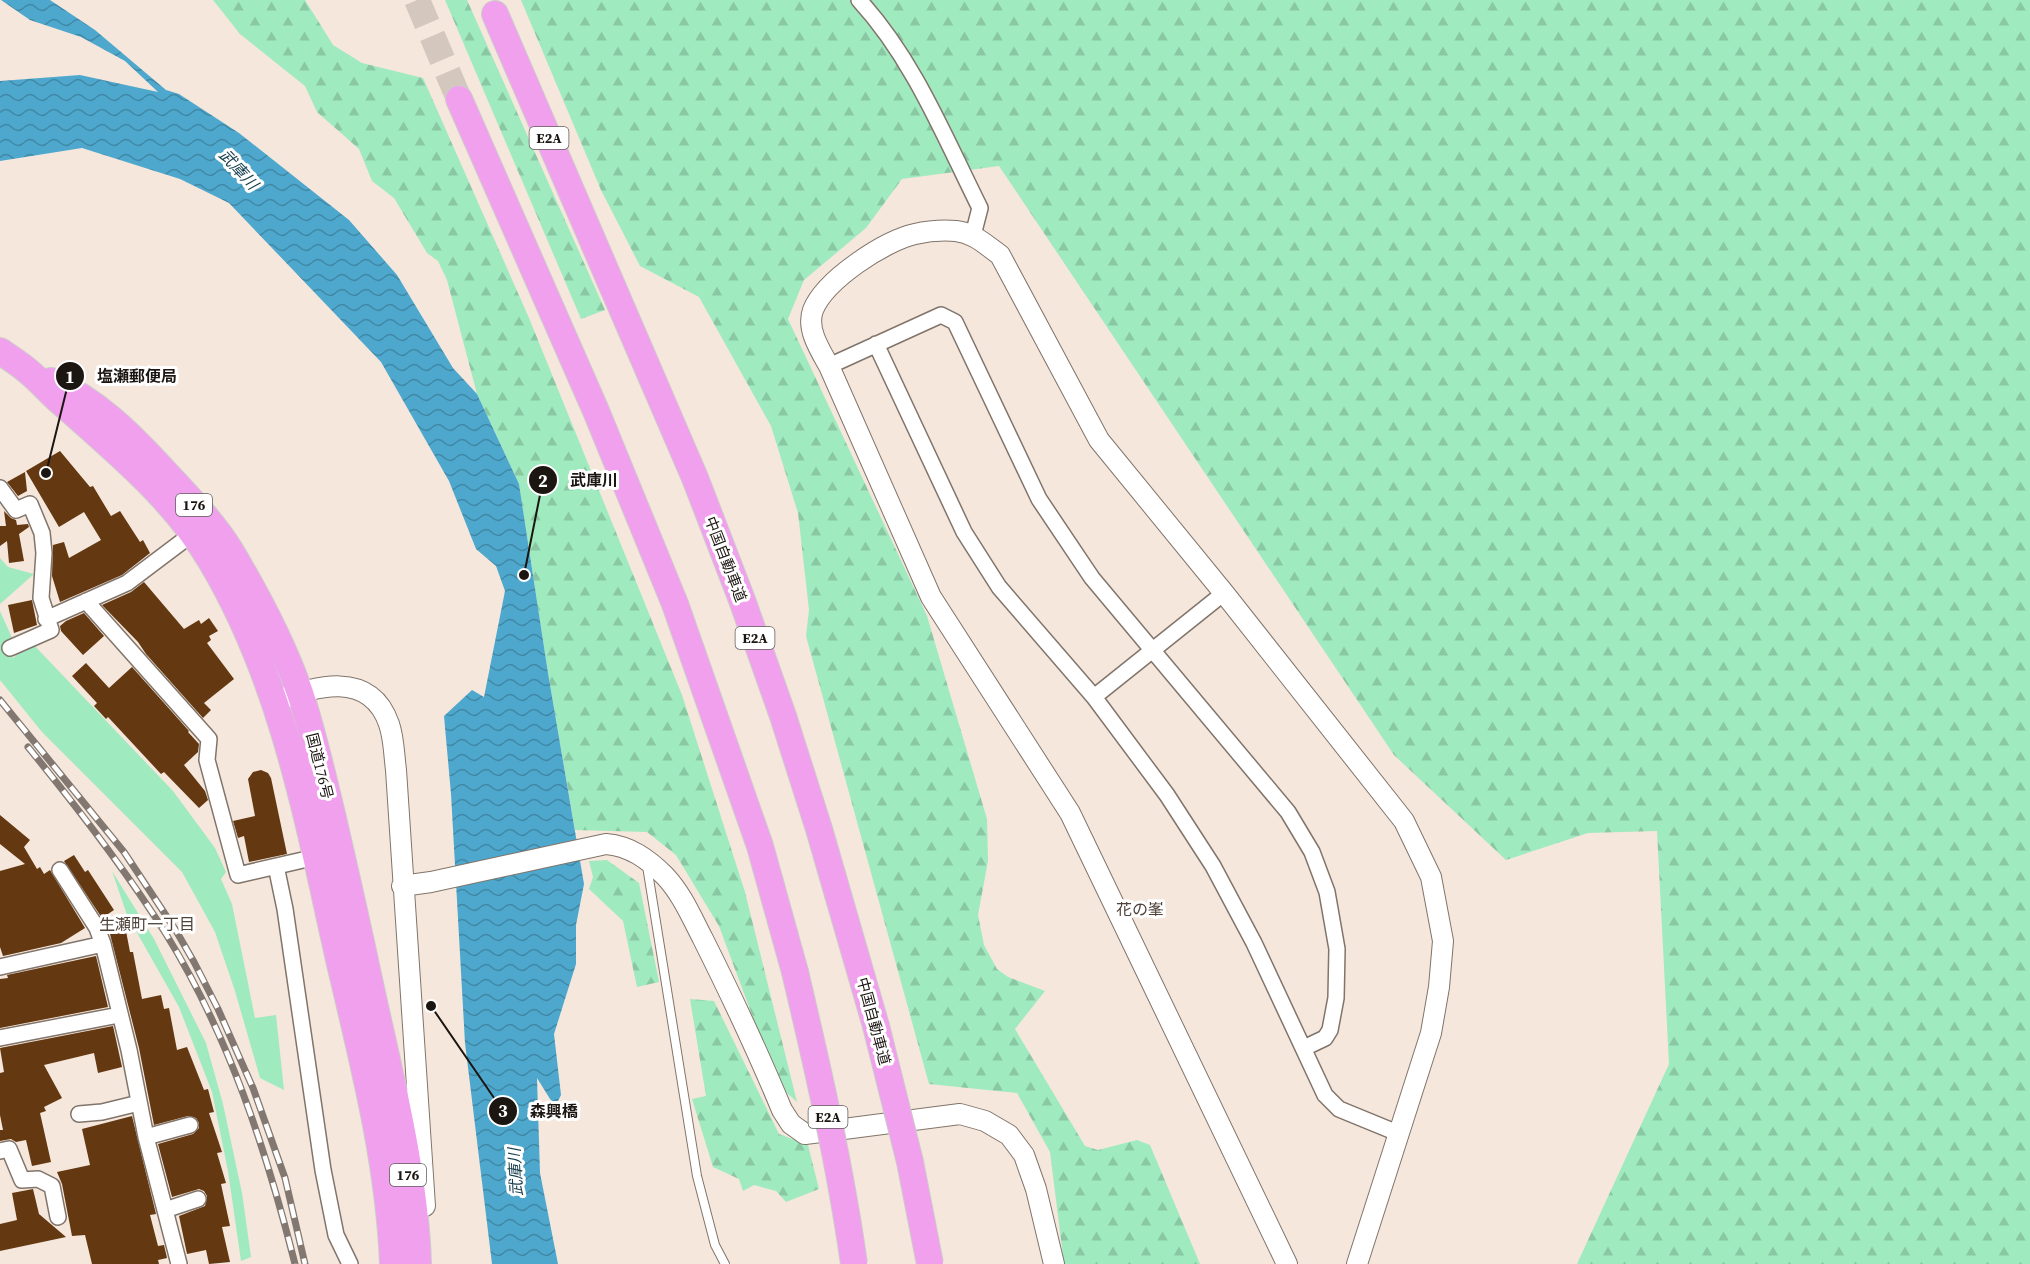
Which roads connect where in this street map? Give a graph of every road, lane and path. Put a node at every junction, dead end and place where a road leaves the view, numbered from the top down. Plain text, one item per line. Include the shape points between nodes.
1 (859, 0) edge
2 (495, 14) dead end
3 (459, 99) tunnel mouth
4 (973, 235) junction
5 (876, 344) junction
6 (0, 351) edge
7 (828, 366) junction
8 (28, 371) junction
9 (0, 488) edge
10 (192, 534) junction
11 (1224, 593) junction
12 (86, 601) junction
13 (46, 619) junction
14 (10, 648) dead end
15 (1154, 650) junction
16 (299, 692) junction
17 (1094, 698) junction
18 (274, 702) junction
19 (316, 857) junction
20 (646, 859) junction
21 (276, 866) junction
22 (60, 870) dead end
23 (402, 886) junction
24 (103, 944) junction
25 (0, 968) edge
26 (119, 1015) junction
27 (0, 1038) edge
28 (1304, 1048) junction
29 (381, 1090) junction
30 (139, 1103) junction
31 (79, 1114) dead end
32 (190, 1125) dead end
33 (1400, 1134) junction
34 (146, 1137) junction
35 (0, 1151) edge
36 (198, 1198) dead end
37 (165, 1210) junction
38 (58, 1217) dead end
39 (179, 1264) edge
40 (350, 1264) edge
41 (393, 1264) edge
42 (418, 1264) edge
43 (429, 1264) edge
44 (725, 1264) edge
45 (854, 1264) edge
46 (930, 1264) edge
47 (1054, 1264) edge
48 (1287, 1264) edge
49 (1357, 1264) edge

1 - 4 street via 896,46 916,80 980,208
2 - 46 highway, 中国自動車道 / E2A, bridge via 695,478 783,716 876,1026 910,1162
3 - 45 highway, E2A, bridge via 596,411 675,604 722,732 760,846 795,972 824,1096
4 - 7 street via 957,231 913,234 884,247 825,290 812,312 814,338
4 - 11 street via 1000,255 1099,440
5 - 7 street
5 - 15 street via 941,315 955,321 1039,499 1092,578
5 - 17 street via 964,532 999,587
6 - 8 highway, 国道176号 / 176
7 - 48 street via 932,597 1070,813
8 - 10 highway, 国道176号 / 176 via 135,469
8 - 16 highway, 国道176号 / 176 via 72,389 116,423 188,497 228,548 263,609
9 - 13 street via 16,510 30,504 42,533 41,598
10 - 12 street via 127,583
10 - 18 highway, 国道176号 / 176 via 211,560 242,618
11 - 15 street
11 - 33 street via 1404,821 1431,877 1443,941 1440,987 1431,1033
12 - 13 street
12 - 21 street via 209,740 207,760 238,875
13 - 14 street via 51,630
15 - 17 street
15 - 28 street via 1288,812 1312,852 1327,892 1337,949 1336,998 1325,1038
16 - 18 street
16 - 23 street via 330,686 350,688 365,692 382,710 389,725 396,770
16 - 29 highway, 国道176号 / 176 via 316,746 351,894
17 - 28 street via 1167,795 1214,866
18 - 19 highway, 国道176号 / 176 via 293,759
19 - 21 street
19 - 29 highway, 国道176号 / 176
20 - 23 street via 622,846 606,844
20 - 44 lane via 697,1176 715,1245
20 - 47 street via 666,877 683,902 791,1124 805,1134 960,1114 985,1121 1009,1135 1024,1155
21 - 40 street via 323,1170 336,1235
22 - 24 street
23 - 43 street
24 - 25 street
24 - 26 street
26 - 27 street
26 - 30 street
28 - 33 street via 1325,1095 1340,1109
29 - 41 highway, 国道176号 / 176 via 383,1169
29 - 42 highway, 国道176号 / 176 via 407,1165
30 - 31 street
30 - 34 street
32 - 34 street
33 - 49 street
34 - 37 street
35 - 38 street via 9,1149 22,1180 38,1179 52,1186
36 - 37 street
37 - 39 street

